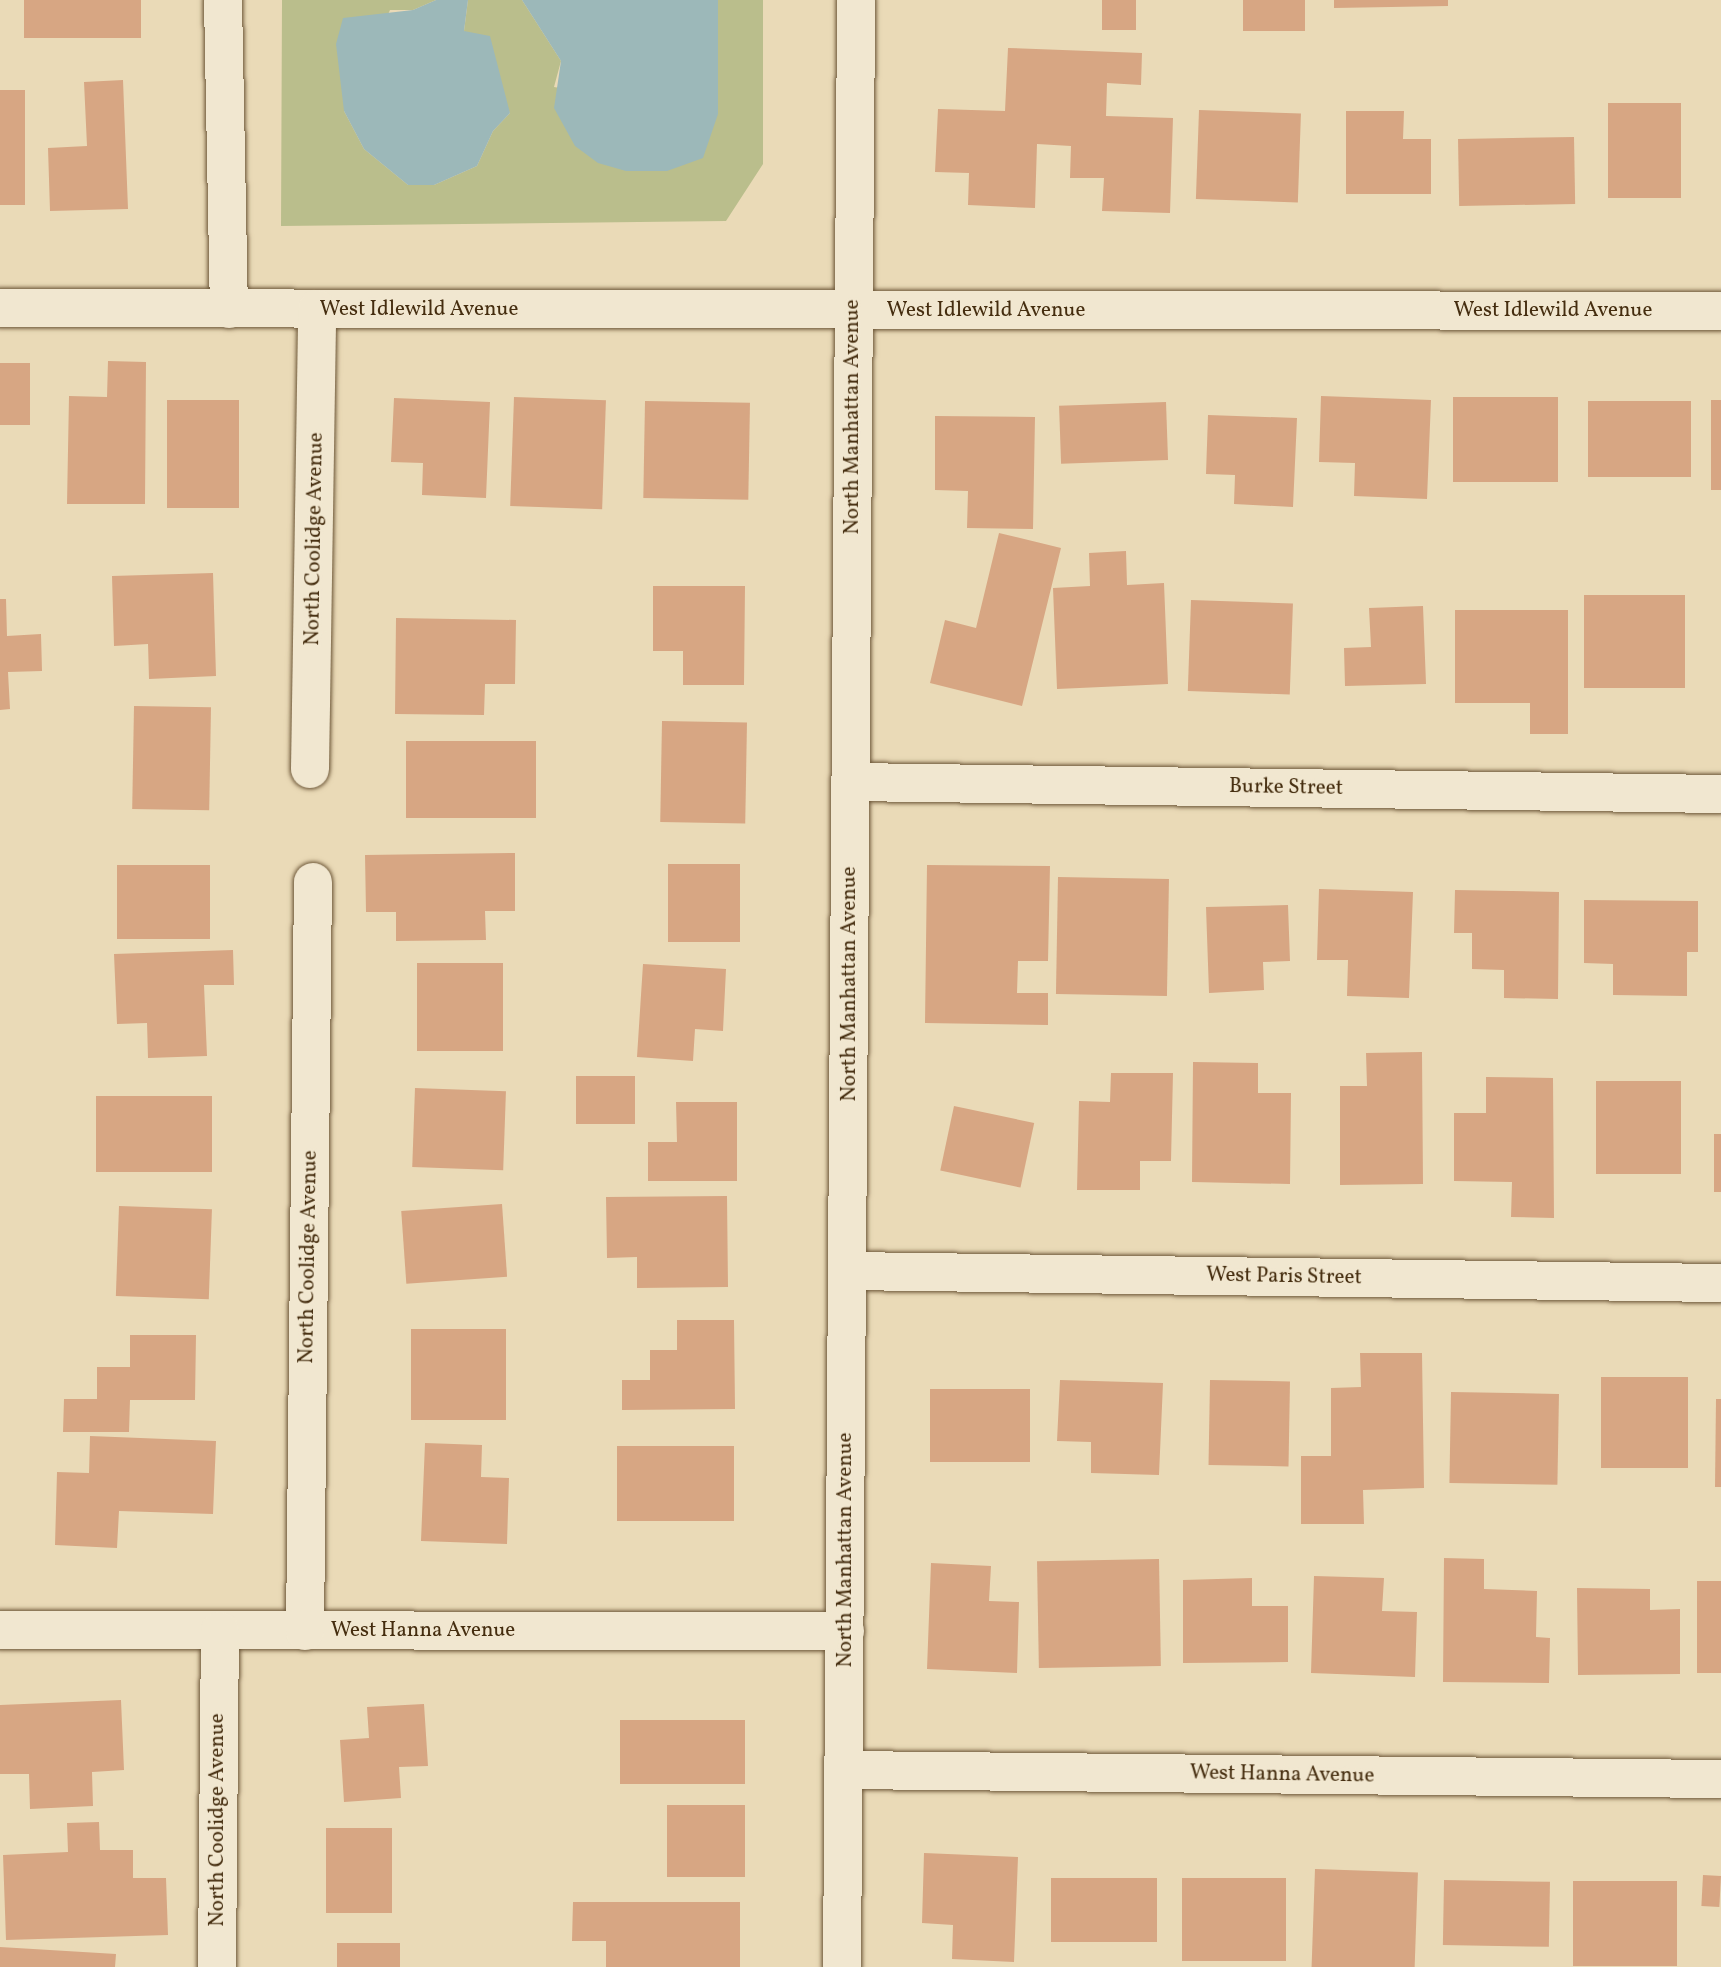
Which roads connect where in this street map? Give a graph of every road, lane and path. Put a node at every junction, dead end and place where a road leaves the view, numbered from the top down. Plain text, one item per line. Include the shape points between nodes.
1 (223, 0) edge
2 (856, 0) edge
3 (0, 308) edge
4 (229, 309) junction
5 (317, 309) junction
6 (1721, 311) edge
7 (854, 312) junction
8 (310, 769) dead end
9 (851, 782) junction
10 (1721, 794) edge
11 (313, 882) dead end
12 (848, 1271) junction
13 (1721, 1283) edge
14 (0, 1630) edge
15 (220, 1631) junction
16 (305, 1631) junction
17 (845, 1631) junction
18 (844, 1770) junction
19 (1721, 1779) edge
20 (217, 1967) edge
21 (842, 1967) edge

1 - 4 street
2 - 7 street, North Manhattan Avenue
3 - 4 street, West Idlewild Avenue
4 - 5 street, West Idlewild Avenue
5 - 7 street, West Idlewild Avenue
5 - 8 street, North Coolidge Avenue
6 - 7 street, West Idlewild Avenue
7 - 9 street, North Manhattan Avenue
9 - 10 street, Burke Street
9 - 12 street, North Manhattan Avenue
11 - 16 street, North Coolidge Avenue
12 - 13 street, West Paris Street
12 - 17 street, North Manhattan Avenue
14 - 15 street, West Hanna Avenue
15 - 16 street, West Hanna Avenue
15 - 20 street, North Coolidge Avenue
16 - 17 street, West Hanna Avenue
17 - 18 street, North Manhattan Avenue
18 - 19 street, West Hanna Avenue
18 - 21 street, North Manhattan Avenue

